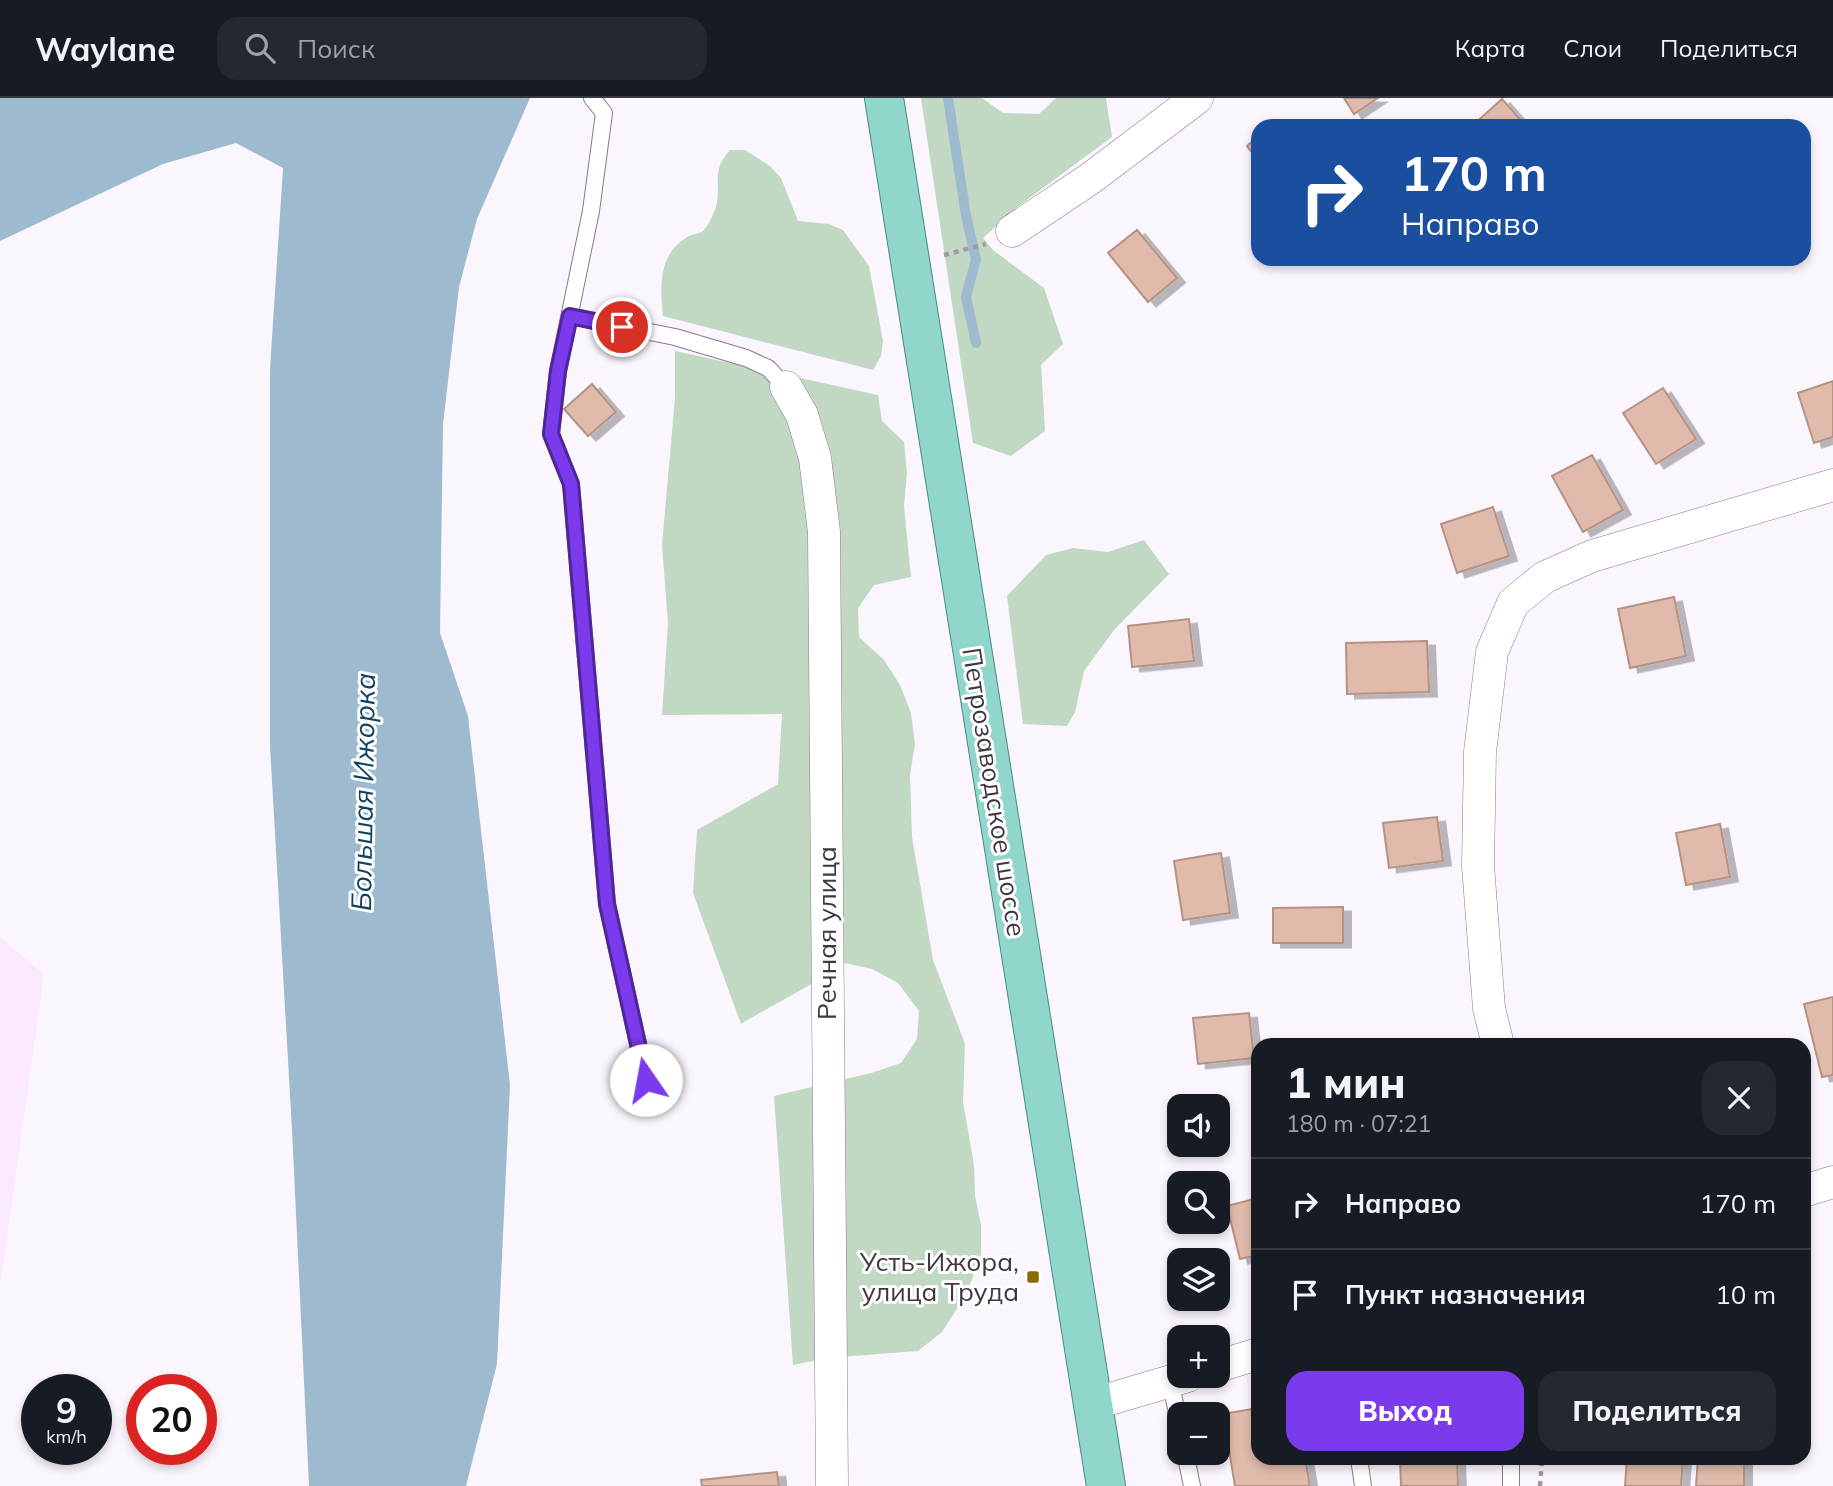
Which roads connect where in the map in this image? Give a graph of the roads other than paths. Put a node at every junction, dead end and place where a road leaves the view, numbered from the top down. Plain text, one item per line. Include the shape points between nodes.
1 (592, 98) edge
2 (884, 98) edge
3 (1198, 98) edge
4 (1001, 237) road end
5 (570, 316) junction
6 (786, 387) joint
7 (1833, 485) edge
8 (1496, 1038) edge
9 (646, 1080) dead end
10 (1833, 1182) edge
11 (1811, 1189) edge
12 (1251, 1356) edge
13 (1230, 1362) edge
14 (1167, 1382) edge
15 (1093, 1404) junction
16 (1188, 1465) edge
17 (1360, 1465) edge
18 (1511, 1465) edge
19 (832, 1486) edge
20 (1107, 1486) edge
21 (1192, 1486) edge
22 (1363, 1486) edge
23 (1511, 1486) edge

1 - 5 lane via 604,113
2 - 15 main road, Петрозаводское шоссе
3 - 4 street via 1091,178
5 - 6 lane via 674,337 746,358 768,368
5 - 9 lane via 551,434 571,484 607,904
6 - 19 street, Речная улица via 802,415 816,458 824,532
7 - 8 street via 1592,556 1545,577 1513,603 1492,652 1480,752 1478,866 1489,1008
10 - 11 street
12 - 13 street
14 - 15 street
15 - 20 main road, Петрозаводское шоссе
16 - 21 lane
17 - 22 lane
18 - 23 lane

